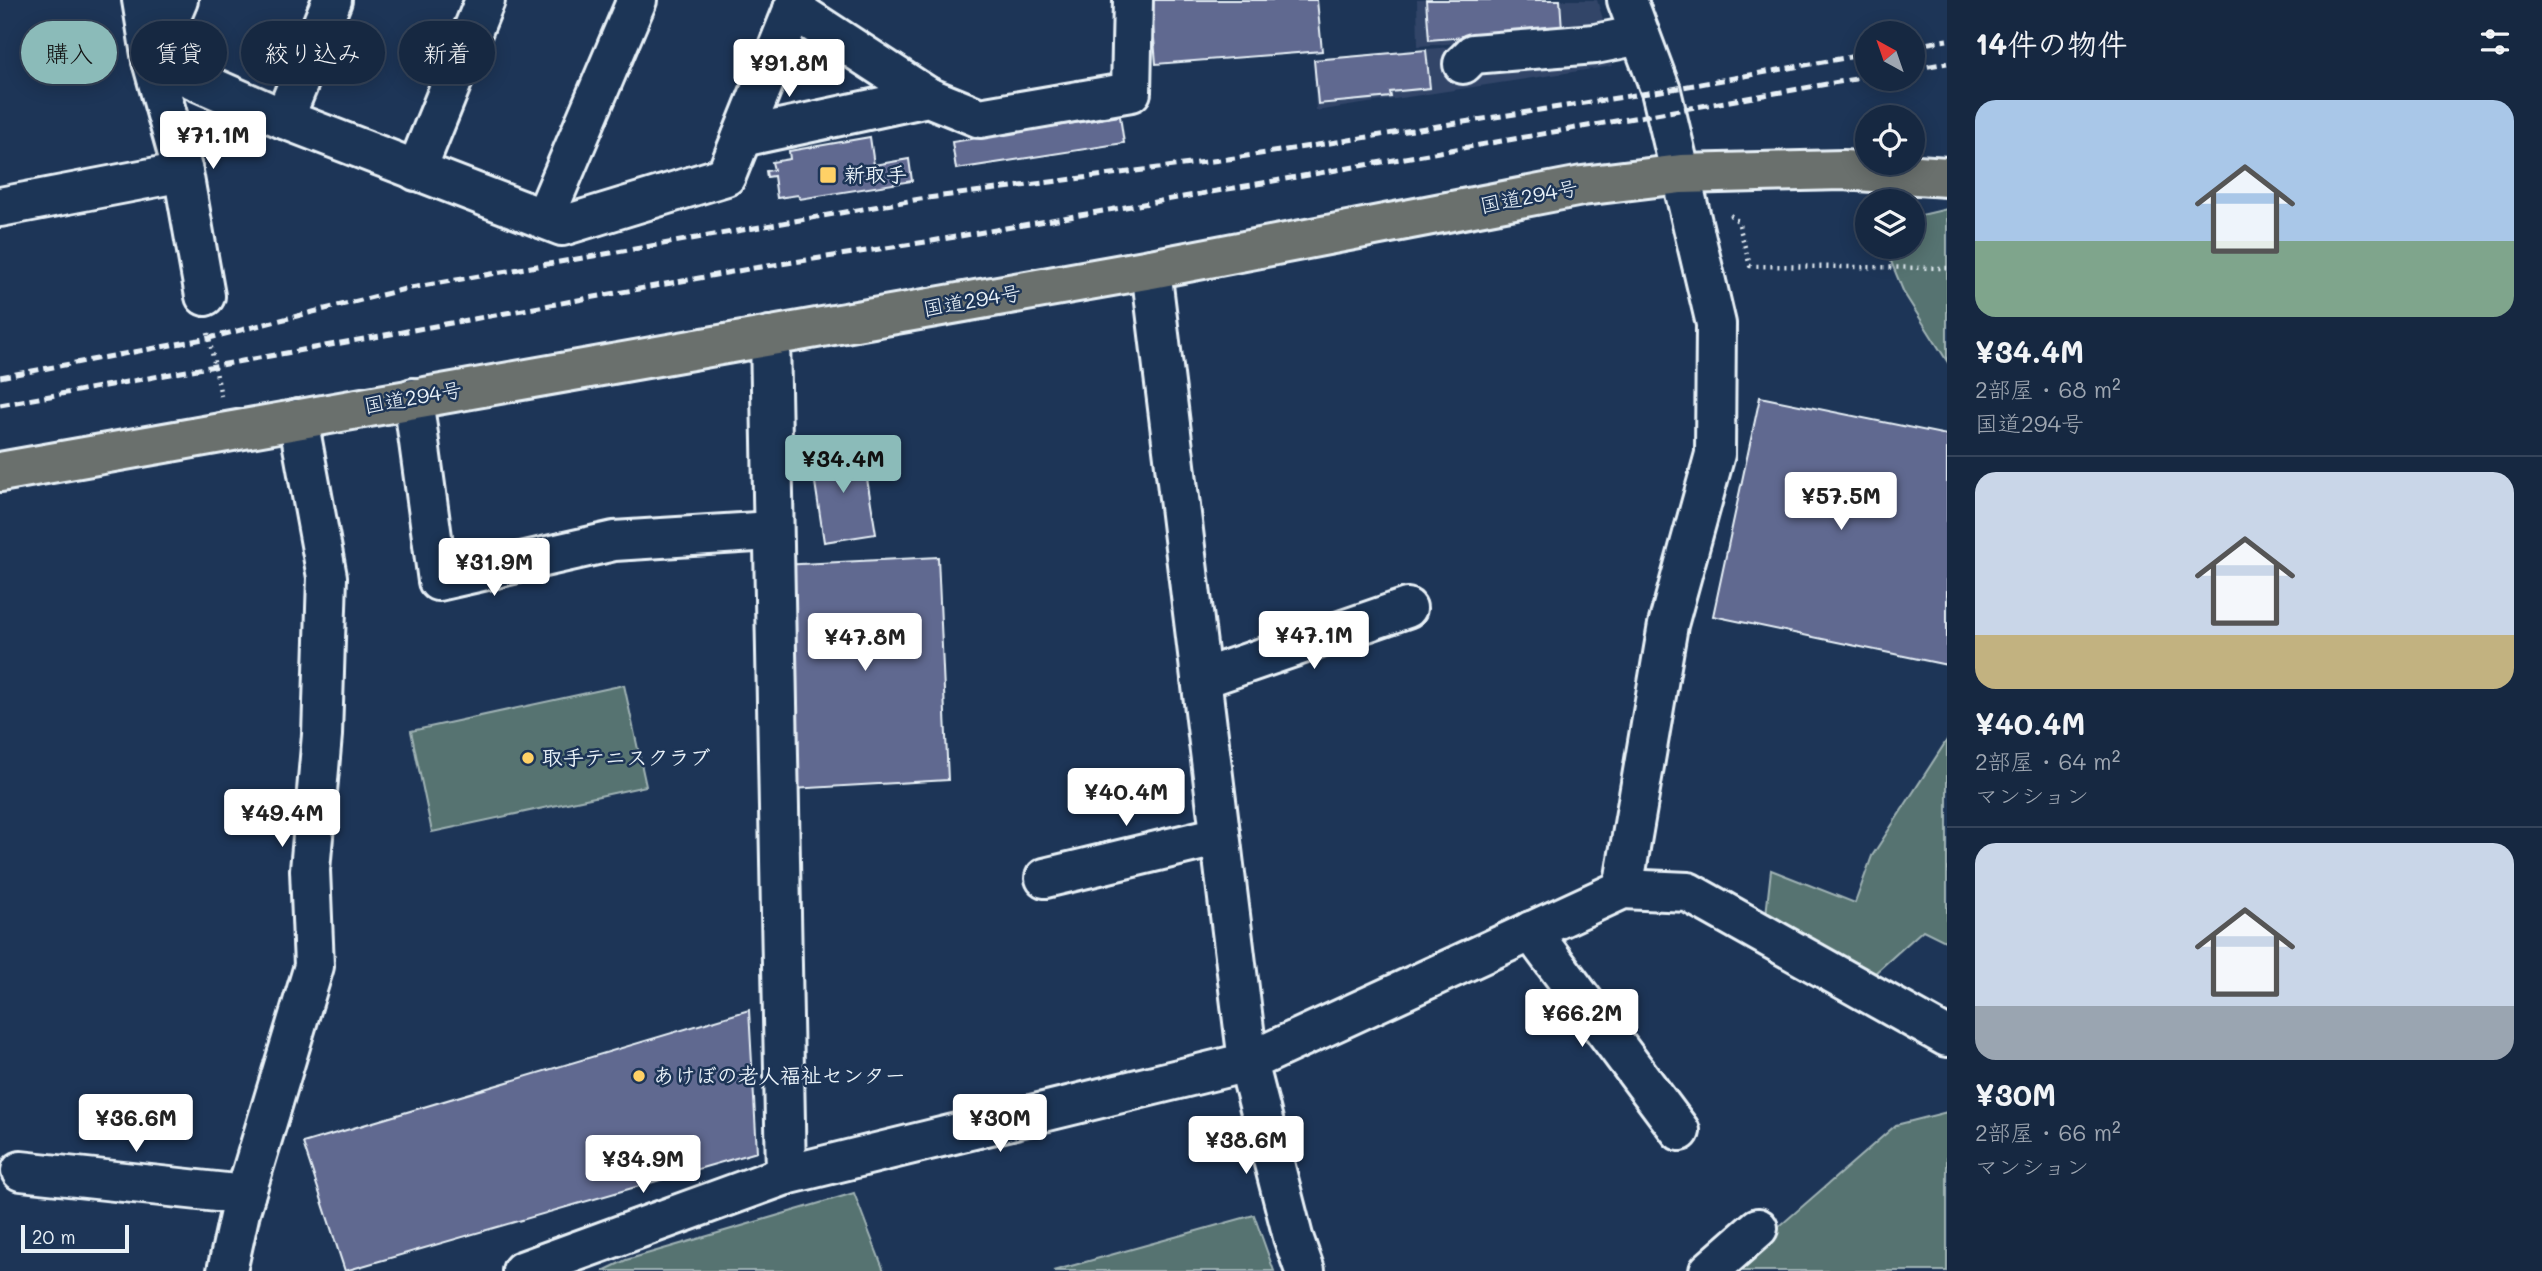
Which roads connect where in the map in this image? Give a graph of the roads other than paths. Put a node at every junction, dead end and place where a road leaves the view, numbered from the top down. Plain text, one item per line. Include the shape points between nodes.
1 (142, 0) edge
2 (177, 0) edge
3 (332, 0) edge
4 (485, 0) edge
5 (637, 0) edge
6 (1133, 0) edge
7 (1627, 0) edge
8 (795, 5) edge
9 (145, 21) edge
10 (168, 21) edge
11 (1640, 35) junction
12 (1463, 64) dead end
13 (158, 84) edge
14 (204, 84) edge
15 (928, 97) junction
16 (284, 119) junction
17 (742, 137) junction
18 (416, 171) junction
19 (183, 172) junction
20 (1681, 174) junction
21 (1947, 177) edge
22 (0, 207) edge
23 (544, 219) junction
24 (1151, 269) junction
25 (205, 296) road end
26 (770, 336) junction
27 (412, 398) junction
28 (298, 419) junction
29 (0, 472) edge
30 (774, 531) junction
31 (1407, 608) dead end
32 (1201, 679) junction
33 (1220, 836) junction
34 (1045, 878) dead end
35 (1623, 889) junction
36 (1531, 931) junction
37 (1947, 1037) edge
38 (1248, 1062) junction
39 (1680, 1131) dead end
40 (21, 1171) dead end
41 (786, 1175) junction
42 (245, 1195) junction
43 (1758, 1228) dead end
44 (227, 1271) edge
45 (522, 1271) edge
46 (1305, 1271) edge
47 (1709, 1271) edge

1 - 9 street
2 - 10 street
3 - 16 street
4 - 18 street
5 - 23 street
6 - 15 street via 1131,92 980,118
7 - 11 street
8 - 15 street
8 - 17 street
11 - 12 street via 1595,44 1473,54
11 - 20 street via 1661,91
13 - 19 street
14 - 16 street
15 - 17 street
16 - 18 street
17 - 23 street via 726,176 562,226
18 - 23 street
19 - 22 street
19 - 25 street
20 - 21 highway, 国道294号 via 1843,170
20 - 24 highway, 国道294号 via 1582,187
20 - 35 street via 1716,324 1715,454 1668,625
24 - 26 highway, 国道294号
24 - 32 street
26 - 27 highway, 国道294号
26 - 30 street
27 - 28 highway, 国道294号
27 - 30 street via 438,581 614,541
28 - 29 highway, 国道294号
28 - 42 street via 327,576 322,735 310,870 314,967
30 - 41 street
31 - 32 street
32 - 33 street
33 - 34 street
33 - 38 street
35 - 36 street
35 - 37 street via 1688,892
36 - 38 street
36 - 39 street
38 - 41 street
38 - 46 street
40 - 42 street
41 - 45 street
42 - 44 street
43 - 47 street

